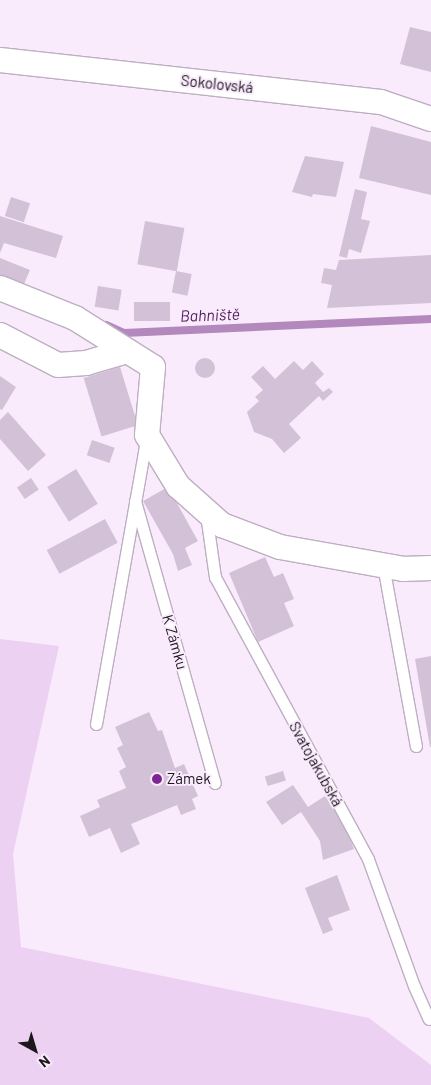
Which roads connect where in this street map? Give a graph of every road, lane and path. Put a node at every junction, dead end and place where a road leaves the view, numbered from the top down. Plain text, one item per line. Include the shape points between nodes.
1 (0, 60) edge
2 (431, 119) edge
3 (0, 288) edge
4 (0, 335) edge
5 (127, 350) junction
6 (147, 435) junction
7 (135, 501) junction
8 (205, 510) junction
9 (383, 565) junction
10 (431, 568) edge
11 (96, 724) dead end
12 (416, 746) dead end
13 (215, 783) dead end
14 (429, 1019) dead end

1 - 2 street, Sokolovská via 381,102
3 - 5 street via 75,318
4 - 5 street via 58,365 86,363
5 - 6 street via 152,367
6 - 7 lane
6 - 8 street via 178,486
7 - 11 lane
7 - 13 lane, K Zámku
8 - 9 street via 222,525 280,547
8 - 14 lane, Svatojakubská via 215,577 368,858
9 - 10 street
9 - 12 lane

